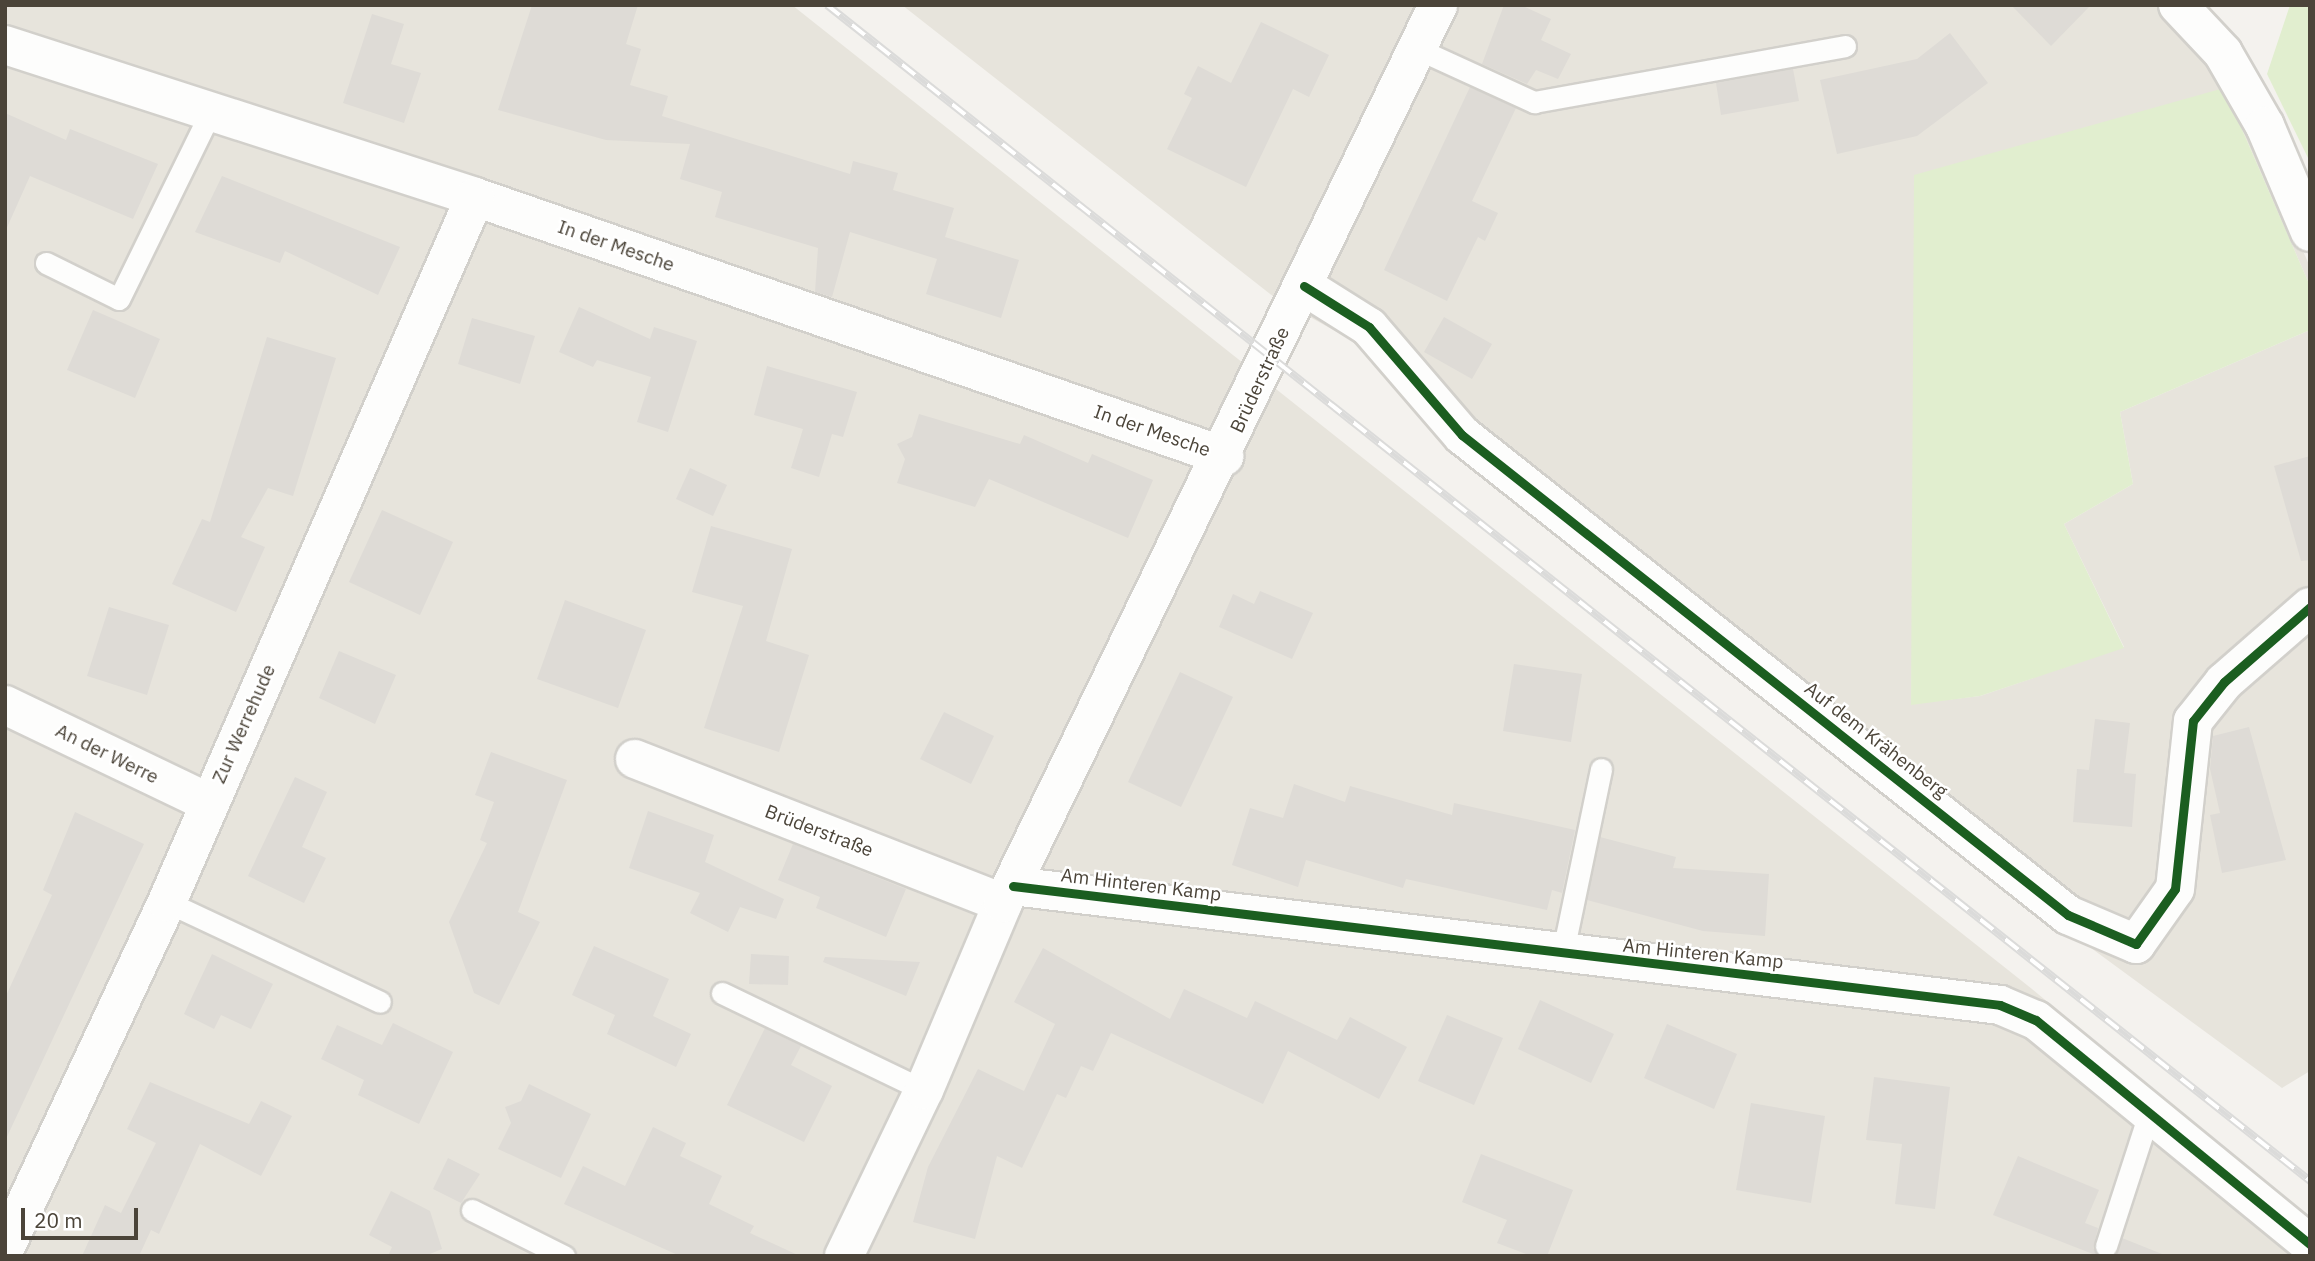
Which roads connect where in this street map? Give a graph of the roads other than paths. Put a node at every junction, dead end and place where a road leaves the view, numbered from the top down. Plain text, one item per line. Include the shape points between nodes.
1 (1438, 5) edge
2 (2178, 5) edge
3 (5, 45) edge
4 (1845, 46) dead end
5 (1418, 49) junction
6 (211, 111) junction
7 (475, 197) junction
8 (2310, 232) edge
9 (46, 263) dead end
10 (1304, 286) junction
11 (1224, 456) junction
12 (2310, 607) edge
13 (5, 705) edge
14 (635, 759) dead end
15 (1601, 769) dead end
16 (209, 803) junction
17 (1008, 895) junction
18 (167, 902) junction
19 (1562, 956) junction
20 (722, 993) dead end
21 (380, 1002) dead end
22 (924, 1090) junction
23 (2149, 1114) junction
24 (472, 1210) dead end
25 (2310, 1244) edge
26 (2106, 1246) dead end
27 (5, 1248) edge
28 (847, 1255) edge
29 (564, 1256) edge

1 - 5 street, Brüderstraße
2 - 8 street via 2229,63 2265,126
3 - 6 street, In der Mesche
4 - 5 lane via 1534,102
5 - 10 street, Brüderstraße
6 - 7 street, In der Mesche
6 - 9 lane via 119,299
7 - 11 street, In der Mesche
7 - 16 street, Zur Werrehude
10 - 11 street, Brüderstraße
10 - 12 street, Auf dem Krähenberg via 1369,327 1462,435 2068,915 2136,944 2175,888 2193,721 2224,682
11 - 17 street, Brüderstraße
13 - 16 street, An der Werre
14 - 17 street, Brüderstraße
15 - 19 lane
16 - 18 street, Zur Werrehude
17 - 19 street, Am Hinteren Kamp
17 - 22 street, Brüderstraße
18 - 21 lane
18 - 27 street, Zur Werrehude
19 - 23 street, Am Hinteren Kamp via 2000,1005 2036,1020
20 - 22 lane
22 - 28 street, Brüderstraße
23 - 25 street, Am Hinteren Kamp
23 - 26 lane
24 - 29 lane

